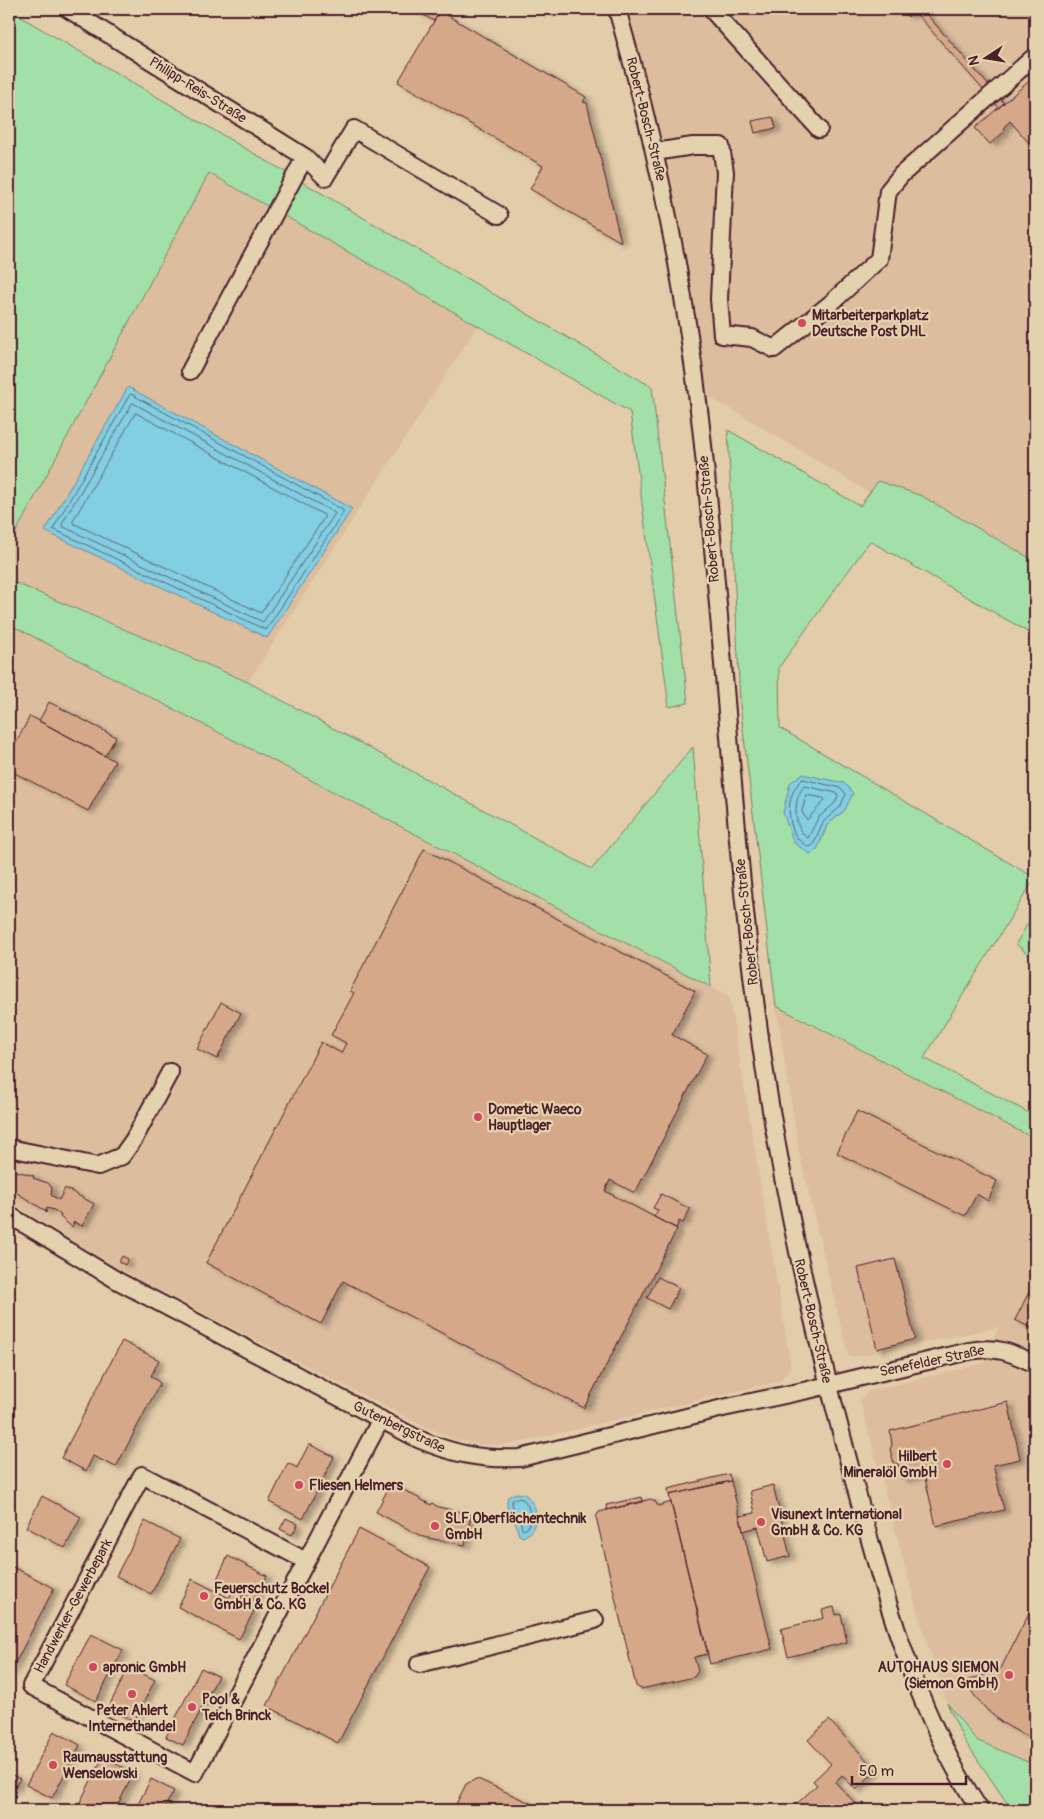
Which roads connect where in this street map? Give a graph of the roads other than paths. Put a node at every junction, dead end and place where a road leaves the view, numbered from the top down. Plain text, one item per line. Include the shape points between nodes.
1 (68, 9) edge
2 (617, 9) edge
3 (711, 9) edge
4 (1035, 56) edge
5 (819, 129) dead end
6 (655, 152) junction
7 (304, 157) junction
8 (499, 215) dead end
9 (190, 371) dead end
10 (170, 1072) dead end
11 (9, 1148) edge
12 (9, 1215) edge
13 (1035, 1364) edge
14 (828, 1385) junction
15 (380, 1419) junction
16 (306, 1561) junction
17 (595, 1620) dead end
18 (419, 1664) dead end
19 (980, 1810) edge

1 - 7 street, Philipp-Reis-Straße
2 - 6 street, Robert-Bosch-Straße
3 - 5 street
4 - 6 street via 901,175 888,191 879,259 774,350 752,338 722,335 718,299 725,172 721,146 693,146
6 - 14 street, Robert-Bosch-Straße via 681,284 700,417 755,1003 788,1209
7 - 8 street, Philipp-Reis-Straße via 325,177 354,129
7 - 9 street
10 - 11 street via 122,1156 98,1166
12 - 15 street, Gutenbergstraße via 118,1281
13 - 14 street, Senefelder Straße via 998,1349 985,1348
14 - 15 street, Gutenbergstraße via 520,1458 495,1459 455,1453 418,1439
14 - 19 street, Robert-Bosch-Straße via 866,1530 911,1668 948,1757
15 - 16 street, Handwerker-Gewerbepark
16 - 16 street, Handwerker-Gewerbepark via 195,1772 31,1686 142,1475
17 - 18 street

